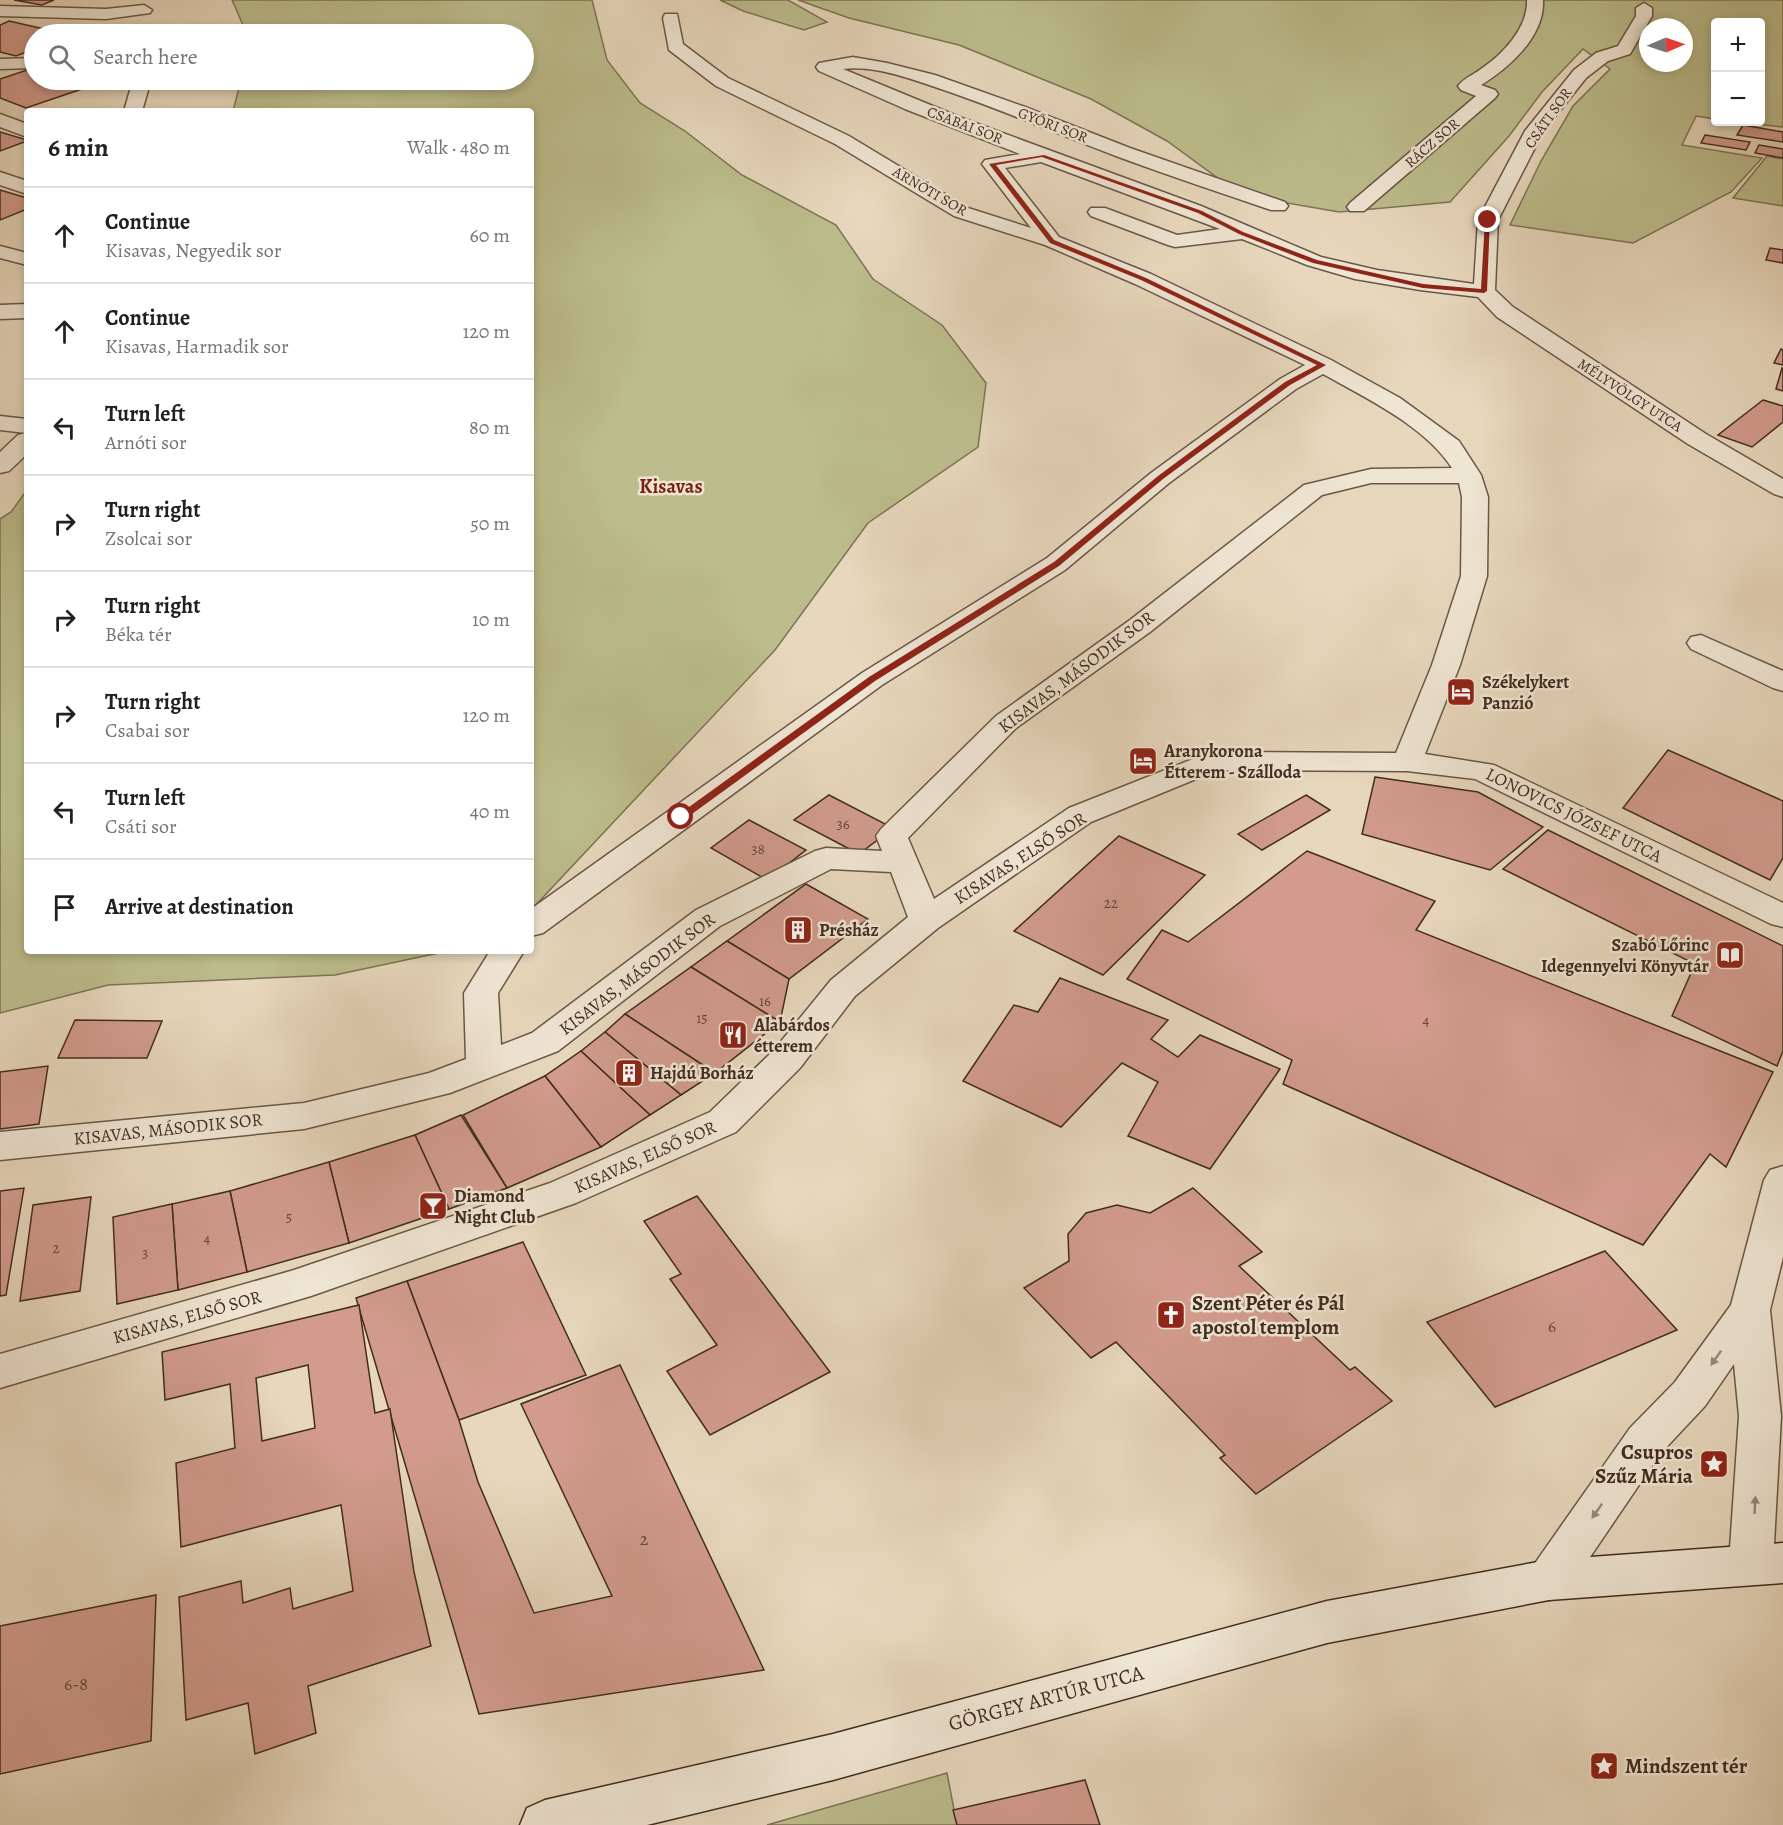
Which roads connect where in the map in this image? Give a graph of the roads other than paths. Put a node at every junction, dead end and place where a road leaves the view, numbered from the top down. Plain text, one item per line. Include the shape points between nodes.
1 (1535, 0) edge
2 (142, 5) edge
3 (1644, 8) dead end
4 (0, 11) edge
5 (671, 18) dead end
6 (148, 24) edge
7 (24, 63) edge
8 (0, 64) edge
9 (24, 64) edge
10 (825, 67) joint
11 (0, 71) edge
12 (139, 90) edge
13 (134, 108) edge
14 (1042, 156) junction
15 (0, 178) edge
16 (24, 187) edge
17 (1278, 206) dead end
18 (1357, 207) dead end
19 (1098, 212) dead end
20 (1241, 233) junction
21 (3, 241) edge
22 (1052, 241) junction
23 (24, 257) edge
24 (1484, 291) junction
25 (24, 310) edge
26 (0, 312) edge
27 (1323, 365) junction
28 (0, 423) edge
29 (24, 426) edge
30 (24, 443) edge
31 (0, 466) edge
32 (1469, 475) junction
33 (1783, 489) edge
34 (1701, 643) dead end
35 (1783, 682) edge
36 (1407, 762) junction
37 (903, 863) junction
38 (1783, 916) edge
39 (926, 920) junction
40 (534, 923) edge
41 (505, 954) edge
42 (484, 1065) junction
43 (0, 1146) edge
44 (1783, 1180) edge
45 (1750, 1310) junction
46 (0, 1371) edge
47 (1767, 1563) edge
48 (1549, 1581) junction
49 (545, 1825) edge

1 - 18 street, RÁCZ SOR via 1535,12 1514,48 1501,63 1467,86 1489,94
2 - 4 street via 106,14
2 - 6 street
3 - 24 street, CSÁTI SOR via 1644,16 1624,50 1602,57 1580,74 1534,131 1488,220
5 - 22 street, ARNÓTI SOR via 675,46 723,82 842,140 961,212
7 - 8 street
9 - 11 street
10 - 14 street, CSABAI SOR
10 - 17 street, GYŐRI SOR via 837,62 868,63 908,73
12 - 13 street
14 - 20 street, CSABAI SOR via 1200,212
14 - 22 street via 992,164
15 - 16 street
19 - 20 street via 1175,241
20 - 24 street, CSABAI SOR via 1315,262 1423,286
21 - 23 street
22 - 27 street, ARNÓTI SOR via 1143,279
24 - 33 street, MÉLYVÖLGY UTCA via 1505,312 1697,439
25 - 26 street
27 - 32 street via 1392,404 1450,446
27 - 40 street via 1288,384 1160,478 1056,564 872,679
28 - 29 street
30 - 31 street
32 - 36 street via 1475,497 1474,576 1446,665
32 - 37 street, KISAVAS, MÁSODIK SOR via 1371,476 1313,490 1140,626 1006,722 892,836
34 - 35 street
36 - 38 street, LONOVICS JÓZSEF UTCA via 1483,771
36 - 39 street, KISAVAS, ELSŐ SOR via 1214,761 1080,815
37 - 39 street
37 - 42 street, KISAVAS, MÁSODIK SOR via 826,858 708,918 545,1042
39 - 46 street, KISAVAS, ELSŐ SOR via 843,988 787,1059 723,1122 563,1193 308,1281
41 - 42 street via 481,993
42 - 43 street, KISAVAS, MÁSODIK SOR via 437,1084 304,1116
44 - 45 street
47 -> 45 street
45 -> 48 street via 1690,1394 1645,1441
47 - 48 street, GÖRGEY ARTÚR UTCA
48 - 49 street, GÖRGEY ARTÚR UTCA via 1327,1622 833,1757

